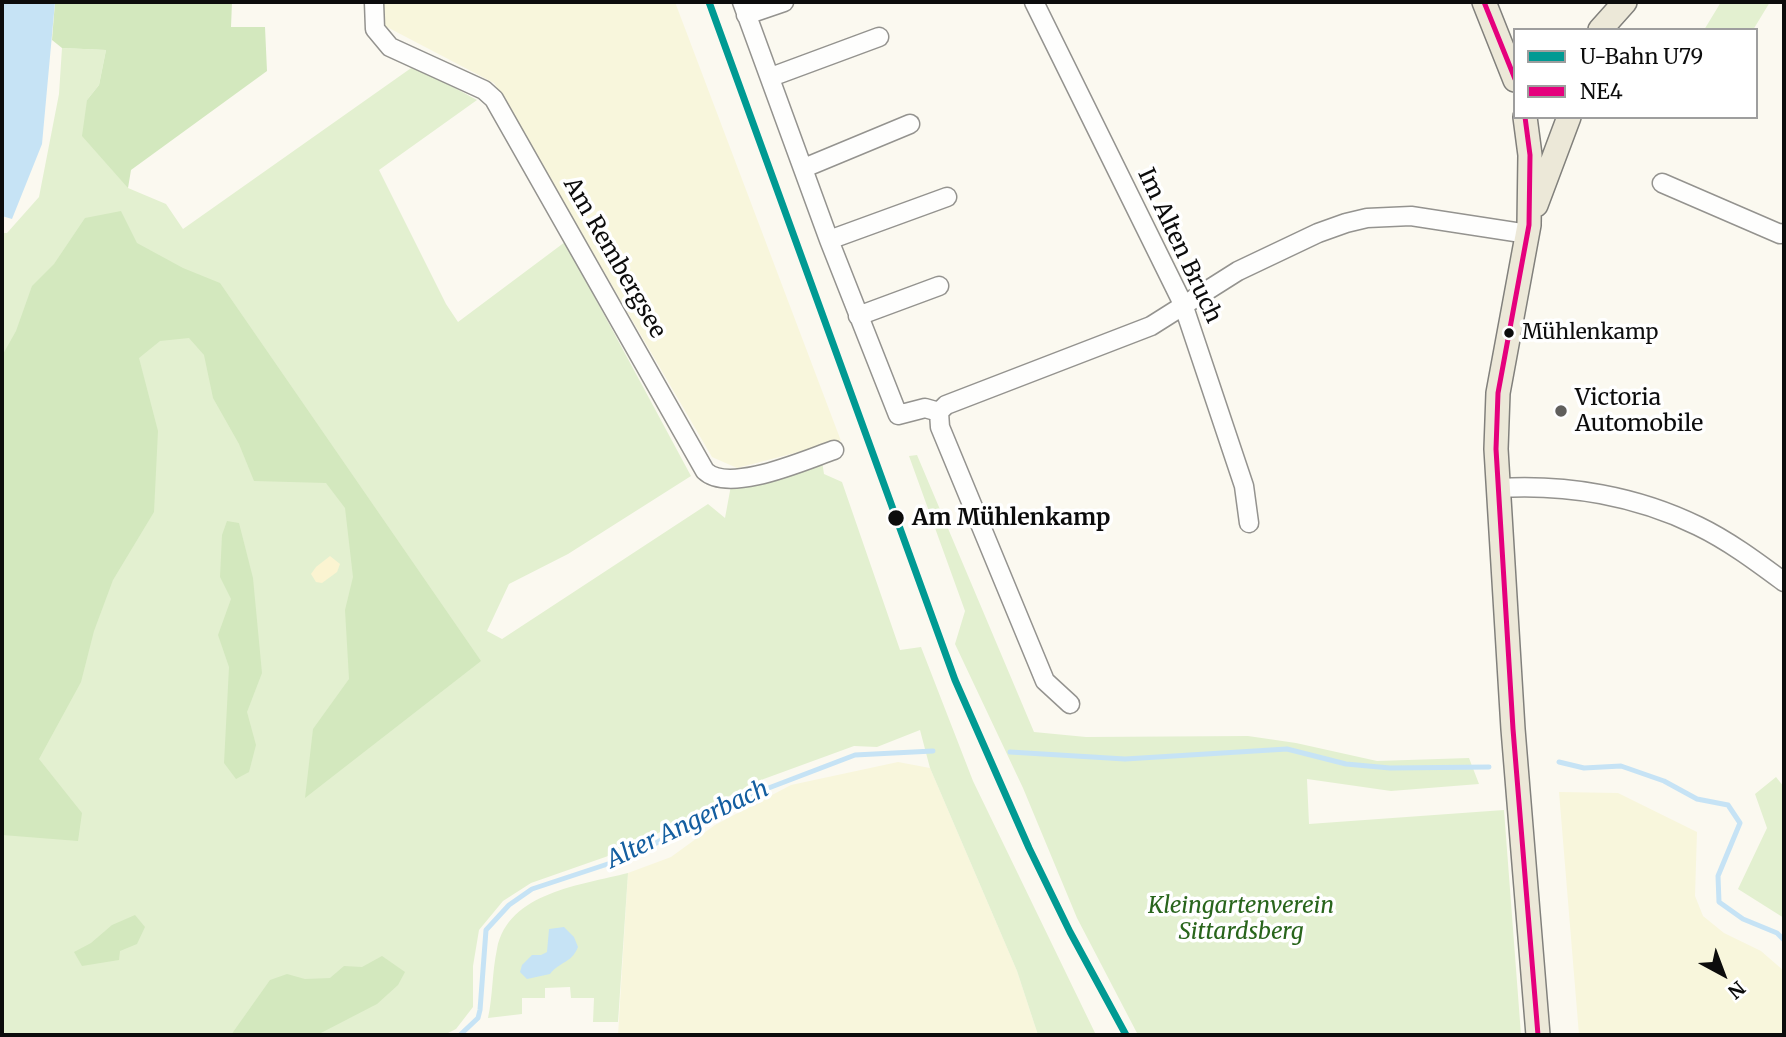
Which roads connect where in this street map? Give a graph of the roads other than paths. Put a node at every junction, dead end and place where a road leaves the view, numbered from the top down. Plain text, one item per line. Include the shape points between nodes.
1 (374, 2) edge
2 (784, 2) edge
3 (1034, 2) edge
4 (1626, 2) edge
5 (1486, 7) edge
6 (744, 9) edge
7 (1602, 28) edge
8 (1612, 28) edge
9 (1513, 34) edge
10 (879, 37) dead end
11 (1513, 75) edge
12 (771, 77) junction
13 (1525, 119) edge
14 (1568, 119) edge
15 (910, 124) dead end
16 (804, 168) junction
17 (1662, 183) dead end
18 (947, 197) dead end
19 (1528, 229) junction
20 (1784, 233) edge
21 (829, 240) junction
22 (939, 286) dead end
23 (1183, 304) junction
24 (858, 316) junction
25 (939, 412) junction
26 (834, 450) dead end
27 (1499, 488) junction
28 (1249, 523) dead end
29 (1784, 582) edge
30 (1070, 704) dead end
31 (1538, 1035) edge

1 - 26 street, Am Rembergsee via 375,29 390,47 484,90 494,99 705,471 732,480
2 - 6 street
3 - 23 street, Im Alten Bruch
4 - 7 main road
4 - 8 main road
5 - 9 main road
5 - 11 main road
6 - 12 street
10 - 12 street
12 - 16 street
13 - 19 main road via 1530,156
14 - 19 main road
15 - 16 street
16 - 21 street
17 - 20 street
18 - 21 street
19 - 23 street via 1422,217 1367,218 1290,246
19 - 27 main road via 1498,393
21 - 24 street
22 - 24 street
23 - 25 street via 1151,326 946,405
23 - 28 street, Im Alten Bruch via 1244,486
24 - 25 street via 898,415 925,408
25 - 30 street via 940,427 1045,681
27 - 29 street via 1569,489 1655,507 1699,526
27 - 31 main road

